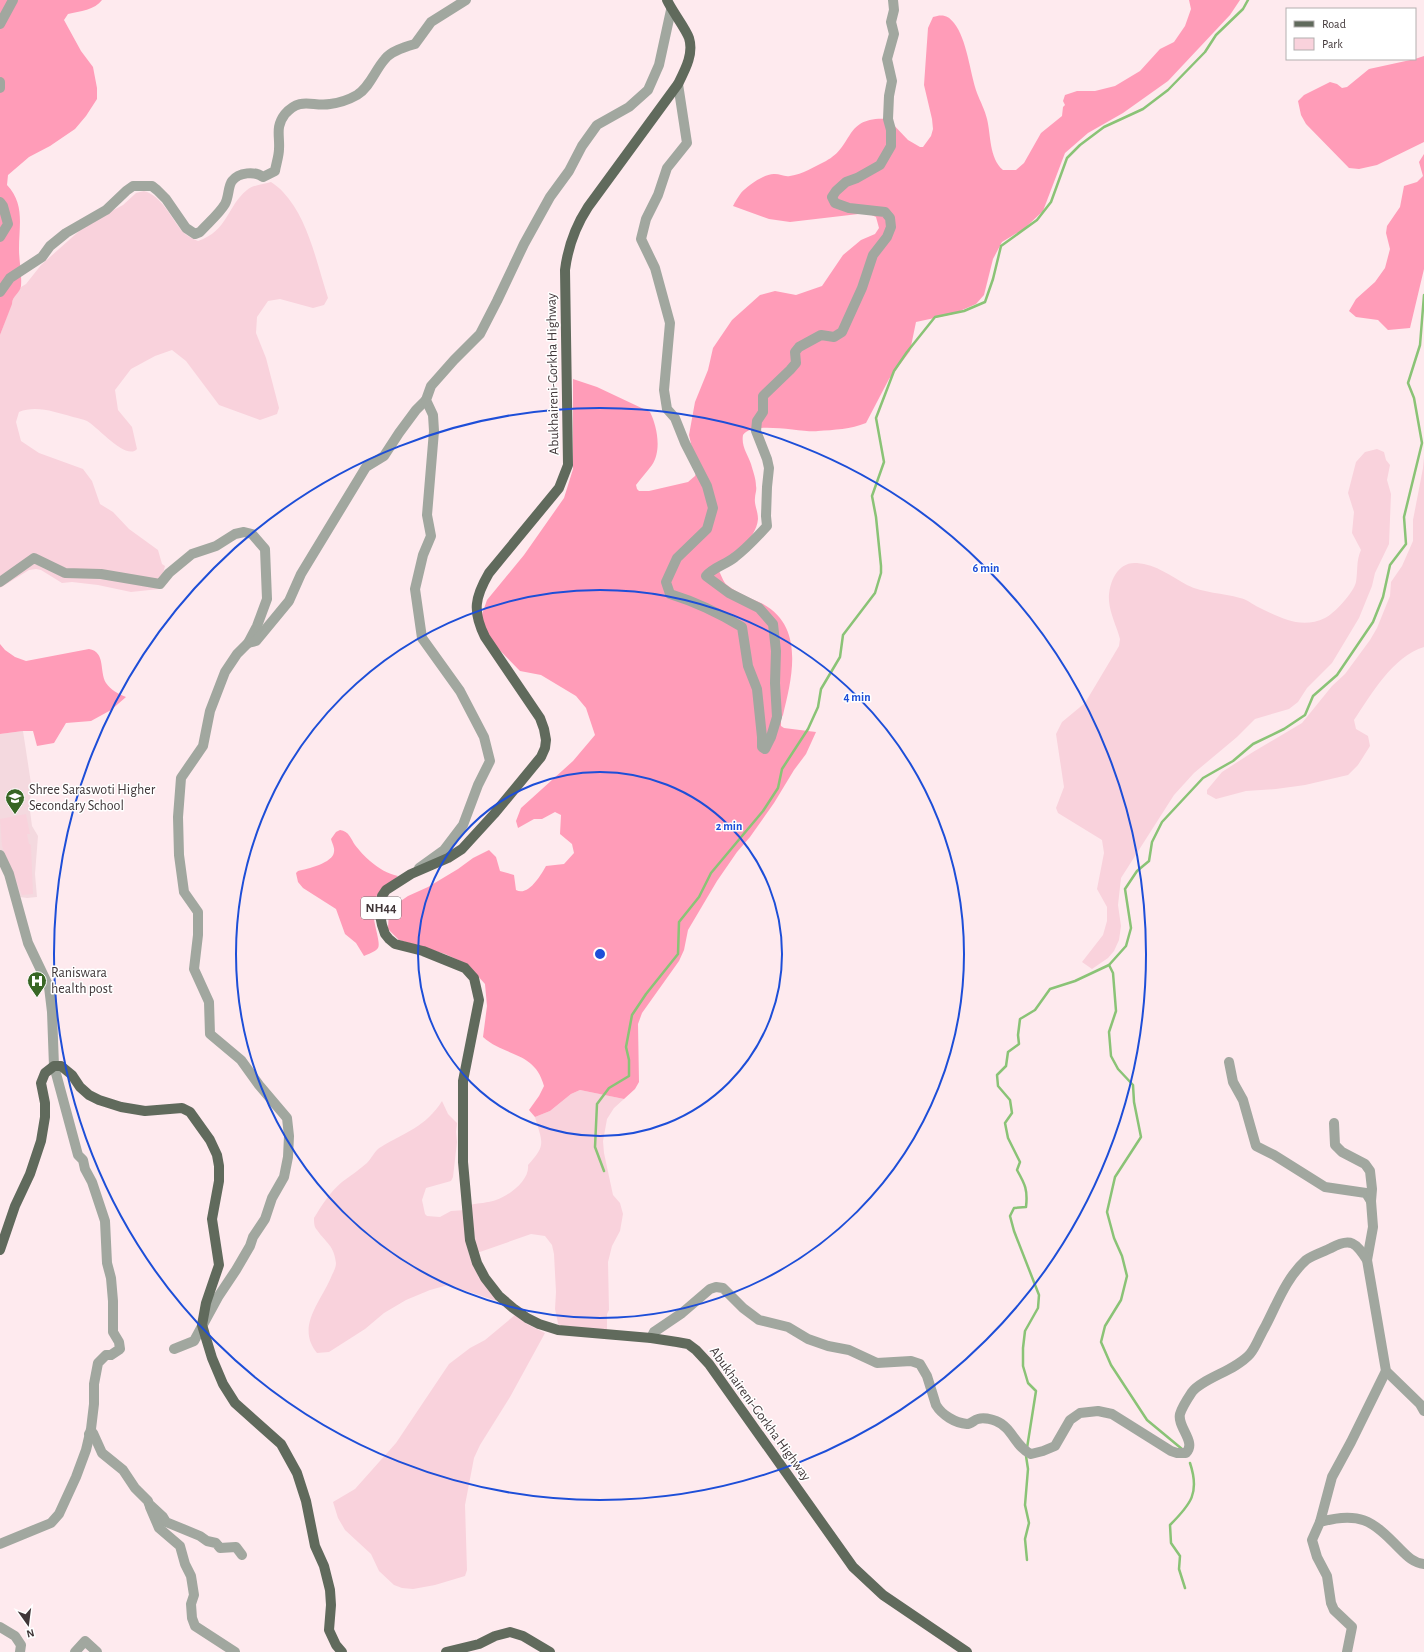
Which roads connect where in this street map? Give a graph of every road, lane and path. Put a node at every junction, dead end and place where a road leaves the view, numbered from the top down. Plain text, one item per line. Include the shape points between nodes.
1 (14, 0) edge
2 (466, 0) edge
3 (667, 0) edge
4 (893, 0) edge
5 (672, 10) junction
6 (0, 24) edge
7 (0, 82) edge
8 (678, 84) junction
9 (0, 88) edge
10 (0, 202) edge
11 (0, 237) edge
12 (0, 292) edge
13 (426, 400) junction
14 (0, 582) edge
15 (248, 643) junction
16 (0, 855) edge
17 (411, 874) junction
18 (1229, 1062) dead end
19 (54, 1066) junction
20 (1334, 1123) dead end
21 (1370, 1201) junction
22 (0, 1250) edge
23 (1367, 1260) junction
24 (202, 1325) junction
25 (651, 1338) junction
26 (174, 1349) dead end
27 (1386, 1370) junction
28 (1424, 1411) edge
29 (89, 1434) junction
30 (149, 1504) junction
31 (1320, 1522) junction
32 (0, 1544) edge
33 (242, 1556) dead end
34 (1424, 1564) edge
35 (0, 1628) edge
36 (20, 1652) edge
37 (75, 1652) edge
38 (97, 1652) edge
39 (235, 1652) edge
40 (342, 1652) edge
41 (446, 1652) edge
42 (550, 1652) edge
43 (967, 1652) edge
44 (1347, 1652) edge

1 - 6 street
2 - 12 street via 431,22 415,44 385,58 370,82 356,96 330,104 307,102 292,107 278,130 279,149 275,171 264,177 247,173 232,181 224,205 200,232 195,234 186,228 166,199 152,186 133,186 106,210 66,233 50,246 42,257 10,278
3 - 5 main road, Abukhaireni-Gorkha Highway / NH44
4 - 8 street via 891,22 894,34 887,59 892,81 888,119 892,146 880,165 846,182 832,197 834,203 849,208 885,212 890,218 891,227 887,237 873,255 862,288 842,332 834,337 821,335 799,346 795,352 796,363 763,396 763,412 757,421 756,431 770,468 767,487 768,526 735,557 706,576 730,593 759,608 773,624 777,717 765,749 762,747 757,689 748,666 742,627 725,616 670,594 666,582 677,558 707,529 713,508 707,486 685,444 675,418 667,409 664,390 670,323 654,268 641,239 646,219 667,168 687,143
5 - 8 main road, Abukhaireni-Gorkha Highway / NH44 via 689,38 690,52 687,65
5 - 13 street via 659,65 648,90 628,107 597,125 582,146 569,172 550,197 480,334 431,386
7 - 9 street
8 - 17 main road, Abukhaireni-Gorkha Highway / NH44 via 588,207 570,240 565,270 568,465 559,488 489,573 480,588 477,602 478,619 485,636 540,718 546,740 545,748 535,766 462,849
10 - 11 street via 8,224
13 - 15 street via 398,433 384,456 366,467 301,574 289,601 256,641
13 - 17 street via 433,415 434,431 427,515 431,536 415,589 422,638 460,691 484,737 490,761 478,785 464,825 444,850
14 - 15 street via 34,558 66,573 102,574 160,584 192,554 244,532 252,534 265,550 267,599
15 - 24 street via 225,672 210,711 202,746 181,778 179,855 184,892 198,912 194,969 209,1002 210,1034 240,1060 287,1118 288,1157 284,1177 264,1219
16 - 19 street via 9,874 28,943 49,987
17 - 25 main road, Abukhaireni-Gorkha Highway / NH44 via 386,890 382,896 380,915 385,934 395,944 423,951 466,968 474,978 478,990 479,1000 463,1082 463,1155 470,1240 477,1263 499,1296 539,1324 558,1330
18 - 21 street via 1233,1082 1243,1100 1256,1146 1274,1154 1325,1187 1366,1193
19 - 22 main road via 46,1073 41,1083 45,1110 41,1141
19 - 24 main road via 61,1066 72,1075 84,1091 99,1100 144,1111 182,1108 190,1112 210,1140 219,1166 212,1219 219,1265 206,1303
19 - 29 street via 78,1155 84,1160 105,1221 113,1332 120,1349 106,1355 96,1368
20 - 21 street via 1335,1144 1342,1152 1365,1164 1370,1171
21 - 23 street via 1374,1227
23 - 25 street via 1358,1245 1338,1244 1308,1259 1290,1276 1251,1353 1235,1367 1198,1386 1183,1408 1180,1423 1189,1445 1186,1453 1171,1451 1112,1414 1098,1410 1080,1413 1070,1420 1055,1446 1031,1454 998,1422 979,1418 966,1424 951,1419 939,1411 920,1364 911,1361 878,1363 849,1350 808,1339 788,1326 759,1320 723,1288 710,1289 654,1332
23 - 27 street
24 - 26 street via 194,1341
24 - 40 main road via 223,1384 235,1403 281,1444 297,1473 306,1500 315,1546 324,1566 330,1590 329,1630
25 - 43 main road, Abukhaireni-Gorkha Highway / NH44 via 688,1344 696,1350 709,1364 853,1568 883,1595
27 - 28 street
27 - 31 street via 1332,1477
29 - 30 street via 93,1433 102,1453 123,1470
29 - 32 street via 76,1477 51,1523
30 - 33 street via 166,1522 216,1543 220,1548 236,1547
30 - 39 street via 159,1528 180,1546 191,1576 194,1595 192,1618 195,1626
31 - 34 street via 1348,1517 1363,1519 1384,1533 1405,1555 1417,1563
31 - 44 street via 1312,1540 1327,1576 1334,1610 1352,1626
35 - 36 street via 15,1636 21,1645
37 - 38 street via 85,1641
41 - 42 main road via 479,1644 510,1632 523,1636

